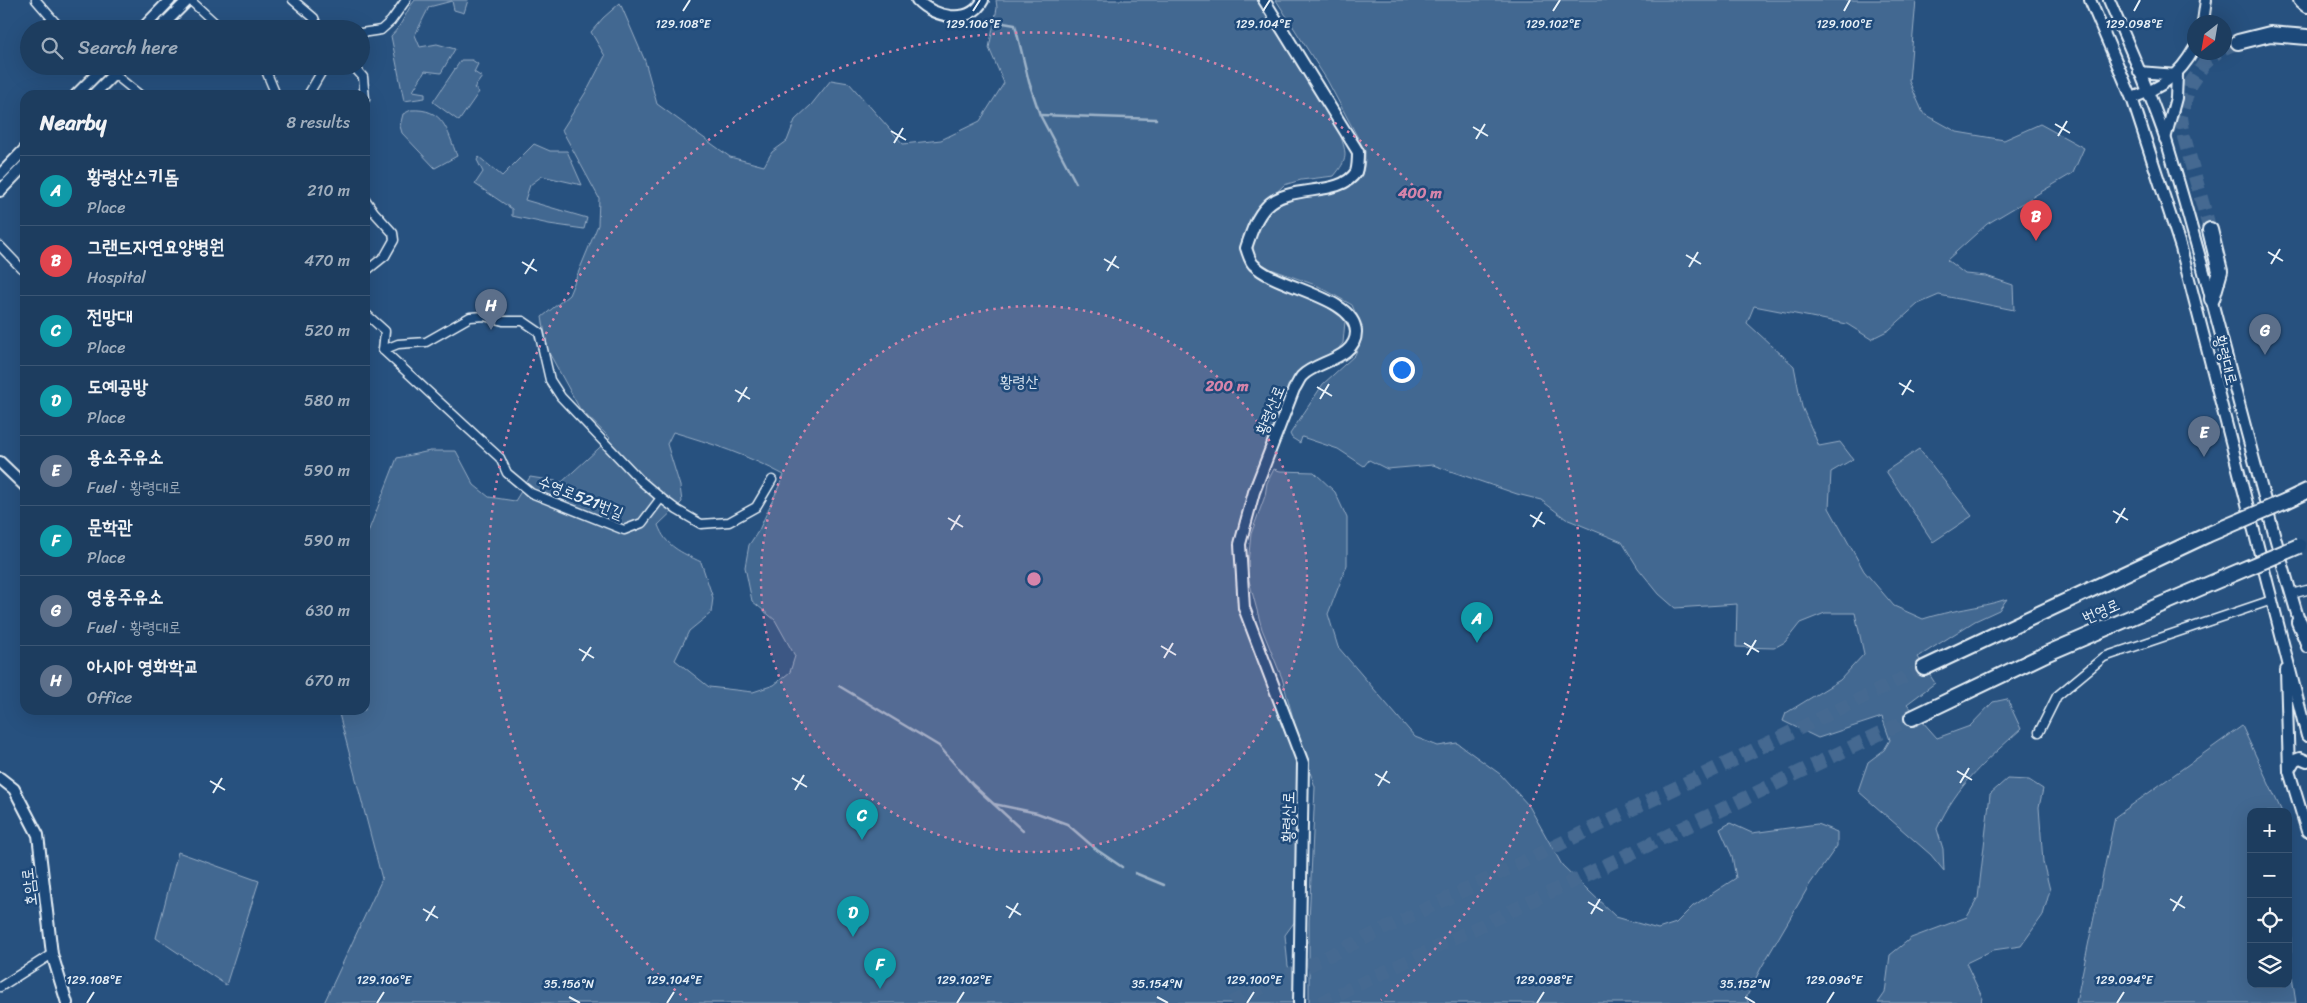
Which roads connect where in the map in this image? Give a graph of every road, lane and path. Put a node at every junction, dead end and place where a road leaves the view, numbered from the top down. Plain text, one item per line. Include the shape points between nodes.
1 (36, 0) edge
2 (170, 0) edge
3 (189, 0) edge
4 (294, 0) edge
5 (406, 0) edge
6 (917, 0) edge
7 (983, 0) edge
8 (1264, 0) edge
9 (2090, 0) edge
10 (2109, 0) edge
11 (2206, 0) edge
12 (2302, 0) edge
13 (2307, 5) edge
14 (2204, 15) edge
15 (53, 20) edge
16 (151, 20) edge
17 (168, 20) edge
18 (212, 20) edge
19 (315, 20) edge
20 (370, 32) edge
21 (2307, 37) edge
22 (2238, 42) tunnel mouth
23 (2187, 60) edge
24 (2139, 72) junction
25 (93, 75) edge
26 (113, 75) edge
27 (115, 75) edge
28 (268, 75) edge
29 (320, 75) edge
30 (361, 75) edge
31 (2177, 75) junction
32 (80, 90) edge
33 (98, 90) edge
34 (134, 90) edge
35 (274, 90) edge
36 (311, 90) edge
37 (364, 90) edge
38 (2148, 92) junction
39 (2132, 98) junction
40 (2165, 139) junction
41 (20, 154) edge
42 (20, 170) edge
43 (0, 175) edge
44 (0, 191) edge
45 (370, 206) edge
46 (2210, 230) tunnel mouth
47 (0, 246) edge
48 (20, 267) edge
49 (370, 268) edge
50 (2212, 299) junction
51 (370, 318) edge
52 (383, 350) junction
53 (0, 462) edge
54 (772, 480) dead end
55 (20, 481) edge
56 (2307, 492) edge
57 (661, 498) junction
58 (2303, 545) edge
59 (2307, 590) edge
60 (2291, 594) junction
61 (2272, 600) junction
62 (2299, 622) junction
63 (2307, 640) edge
64 (2307, 648) edge
65 (2285, 651) junction
66 (1924, 668) tunnel mouth
67 (1912, 718) tunnel mouth
68 (2039, 732) dead end
69 (2307, 736) edge
70 (2307, 761) edge
71 (2289, 771) junction
72 (0, 778) edge
73 (2307, 830) edge
74 (52, 954) junction
75 (0, 987) edge
76 (67, 1003) edge
77 (1298, 1003) edge

1 - 15 street
2 - 16 main road
3 - 17 main road
3 - 18 street
4 - 19 street
5 - 20 street via 391,22 380,30
6 - 7 main road via 933,13 952,17 972,12
8 - 77 main road, 황령산로 via 1358,152 1357,170 1348,181 1337,186 1289,194 1268,205 1254,225 1246,248 1253,265 1341,308 1354,323 1356,333 1346,351 1303,375 1294,389 1254,492 1240,544 1244,608 1303,763
9 - 39 main road, 황령대로
10 - 24 main road, 황령대로
11 - 14 main road
12 - 13 highway
21 - 22 highway via 2270,34
23 - 31 main road
24 - 31 main road
24 - 38 main road, 황령대로
25 - 32 main road
26 - 33 main road
27 - 34 street
28 - 35 street
29 - 36 street
30 - 37 street
31 - 38 main road
31 - 40 main road via 2176,98
38 - 39 main road
38 - 40 main road, 황령대로
39 - 61 main road, 황령대로 via 2181,248
40 - 50 main road, 황령대로
41 - 43 main road
42 - 44 main road
45 - 49 street via 393,233 394,240 385,256
46 - 50 highway via 2220,272
47 - 48 street
50 - 60 main road, 황령대로
51 - 52 street via 385,331
52 - 57 street, 수영로521번길 via 500,458 507,473 531,493 624,530 642,523
52 - 57 street via 398,344 426,342 470,317 523,321 539,332 550,380 561,397
53 - 55 main road
54 - 57 street via 756,507 729,522 701,524
56 - 66 highway, 번영로, bridge via 2207,535
58 - 67 highway, 번영로, bridge via 2048,653
59 - 60 street
60 - 62 main road, 황령대로
61 - 65 main road, 황령대로
61 - 68 street via 2104,656 2057,696
62 - 63 highway
62 - 64 main road, 황령대로
65 - 69 main road, 황령대로
65 - 71 main road
70 - 71 main road via 2295,760
71 - 73 main road
72 - 74 main road, 호암로 via 14,789 38,835
74 - 75 street
74 - 76 main road, 호암로

